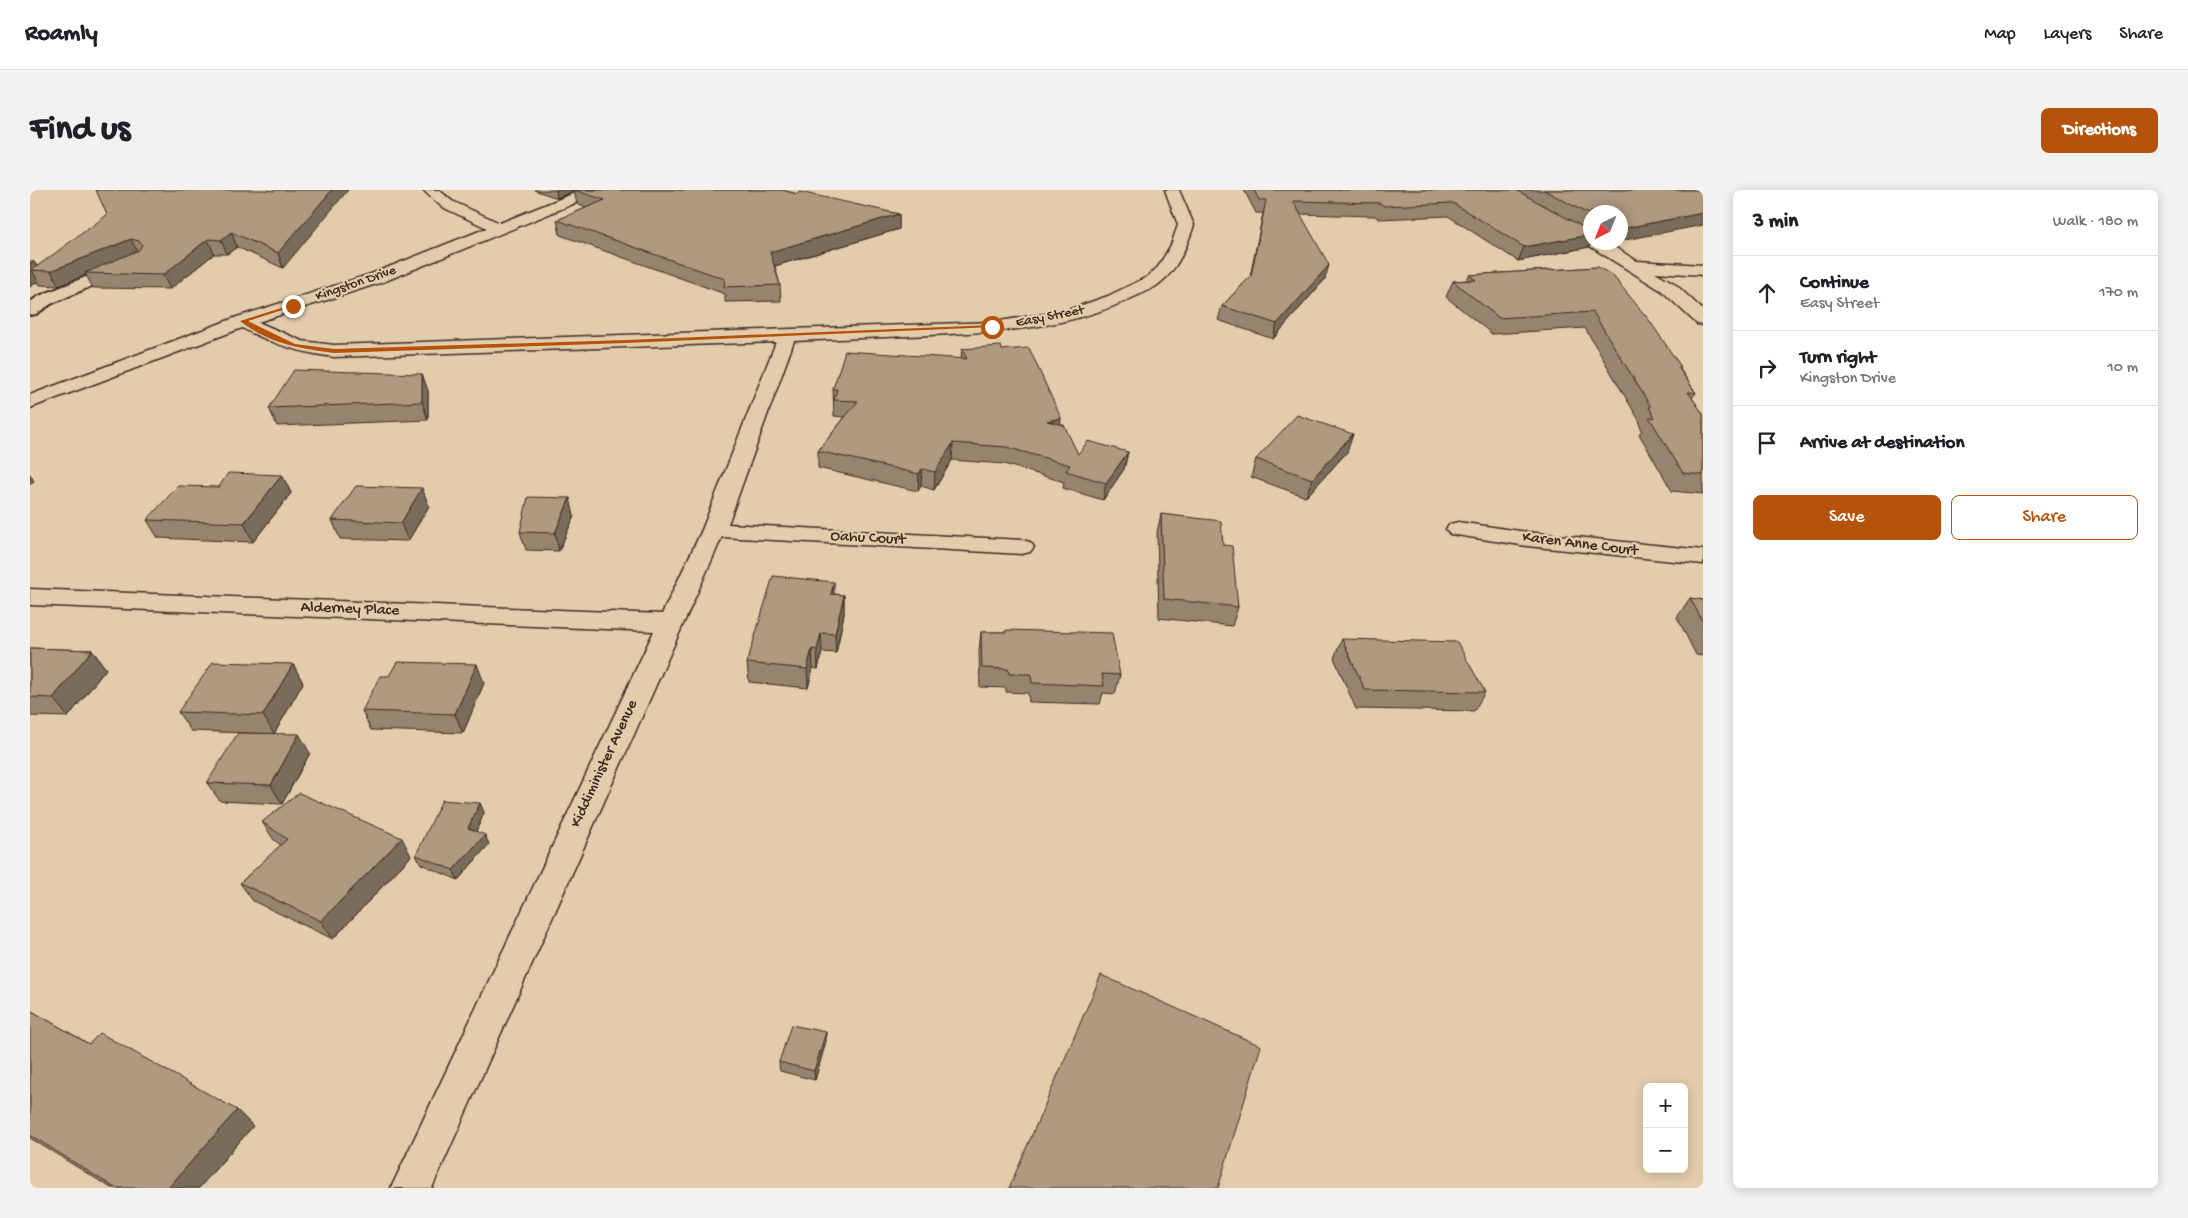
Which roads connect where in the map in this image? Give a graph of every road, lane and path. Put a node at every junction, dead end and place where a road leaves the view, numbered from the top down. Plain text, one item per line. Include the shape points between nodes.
1 (430, 190) edge
2 (595, 190) edge
3 (1172, 190) edge
4 (499, 228) junction
5 (1607, 250) edge
6 (139, 260) edge
7 (1635, 266) junction
8 (1703, 270) edge
9 (30, 310) edge
10 (1703, 320) edge
11 (243, 321) junction
12 (787, 336) junction
13 (30, 402) edge
14 (1458, 529) dead end
15 (714, 530) junction
16 (1022, 547) dead end
17 (1703, 558) edge
18 (30, 596) edge
19 (670, 624) junction
20 (411, 1188) edge

1 - 4 street via 448,204
2 - 4 street, Kingston Drive
3 - 12 street, Easy Street via 1186,225 1165,270 1135,291 1091,310 1044,321 992,327
4 - 11 street, Kingston Drive via 377,278
5 - 7 street
6 - 9 lane via 45,300
7 - 8 street
7 - 10 street via 1668,287
11 - 12 street, Easy Street via 294,346 334,351
11 - 13 street, Kingston Drive
12 - 15 street, Kiddiminister Avenue
14 - 17 street, Karen Anne Court
15 - 16 street, Oahu Court
15 - 19 street, Kiddiminister Avenue
18 - 19 street, Alderney Place
19 - 20 street, Kiddiminister Avenue

